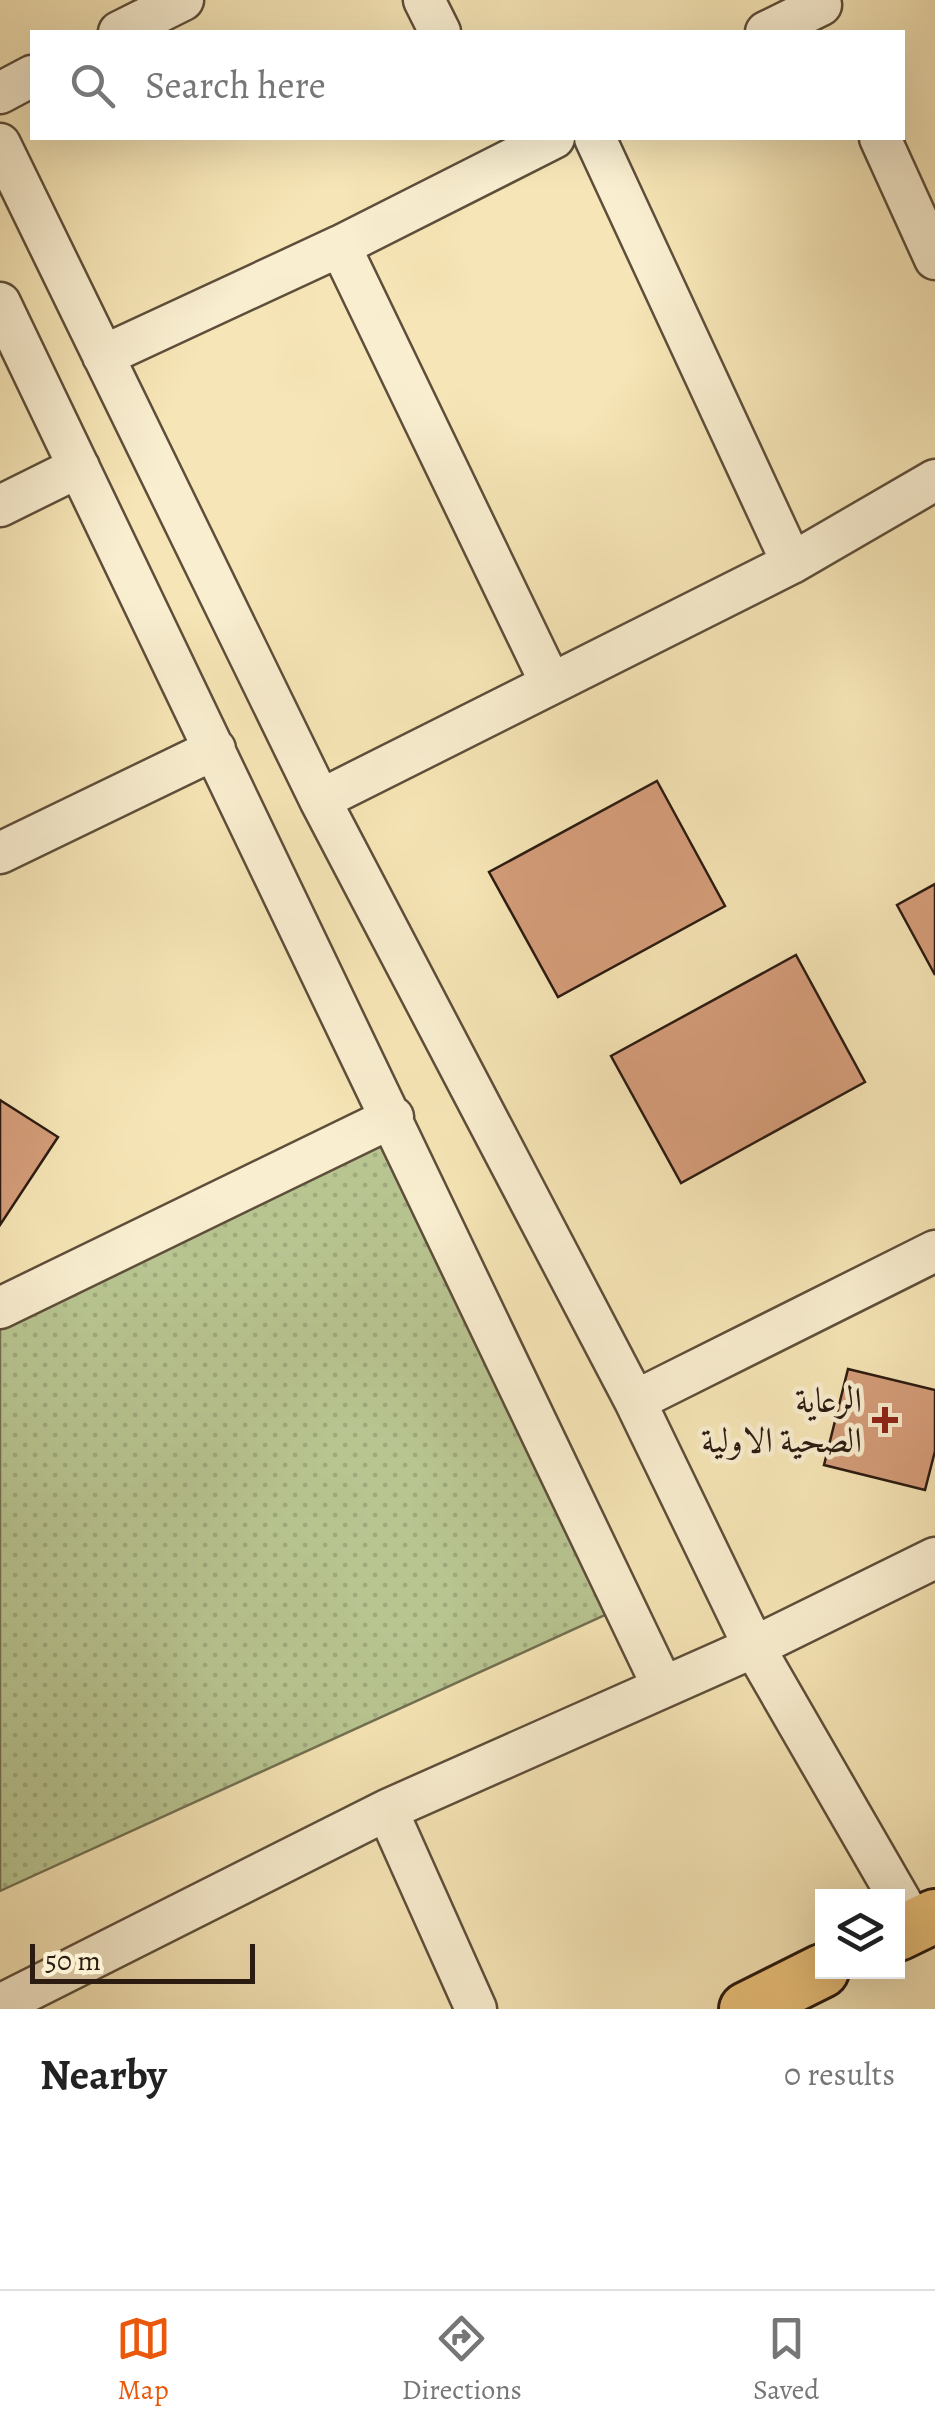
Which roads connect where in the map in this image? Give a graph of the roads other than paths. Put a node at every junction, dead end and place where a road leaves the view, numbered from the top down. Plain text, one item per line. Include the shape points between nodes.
1 (183, 0) edge
2 (424, 0) edge
3 (824, 13) edge
4 (123, 30) edge
5 (439, 30) edge
6 (772, 30) edge
7 (30, 77) edge
8 (0, 92) edge
9 (544, 140) edge
10 (597, 140) edge
11 (881, 140) edge
12 (0, 144) edge
13 (499, 149) edge
14 (340, 246) junction
15 (935, 258) edge
16 (0, 303) edge
17 (102, 356) junction
18 (79, 467) junction
19 (935, 480) edge
20 (0, 506) edge
21 (792, 562) junction
22 (550, 684) junction
23 (215, 750) junction
24 (320, 800) junction
25 (0, 853) edge
26 (392, 1117) junction
27 (934, 1252) edge
28 (0, 1308) edge
29 (635, 1401) junction
30 (935, 1558) edge
31 (754, 1647) junction
32 (664, 1687) junction
33 (387, 1810) junction
34 (916, 1925) edge
35 (815, 1975) edge
36 (0, 2004) edge
37 (476, 2009) edge
38 (746, 2009) edge

1 - 4 street
2 - 5 street
3 - 6 street
7 - 8 street
9 - 13 street
10 - 21 street
11 - 15 street
12 - 17 street
13 - 14 street
14 - 17 street
14 - 22 street
16 - 18 street
17 - 24 street
18 - 20 street
18 - 23 street
19 - 21 street
21 - 22 street
22 - 24 street
23 - 25 street
23 - 26 street
24 - 29 street
26 - 28 street
26 - 32 street
27 - 29 street
29 - 31 street
30 - 31 street
31 - 32 street
31 - 34 street
32 - 33 street
33 - 36 street
33 - 37 street
35 - 38 main road

